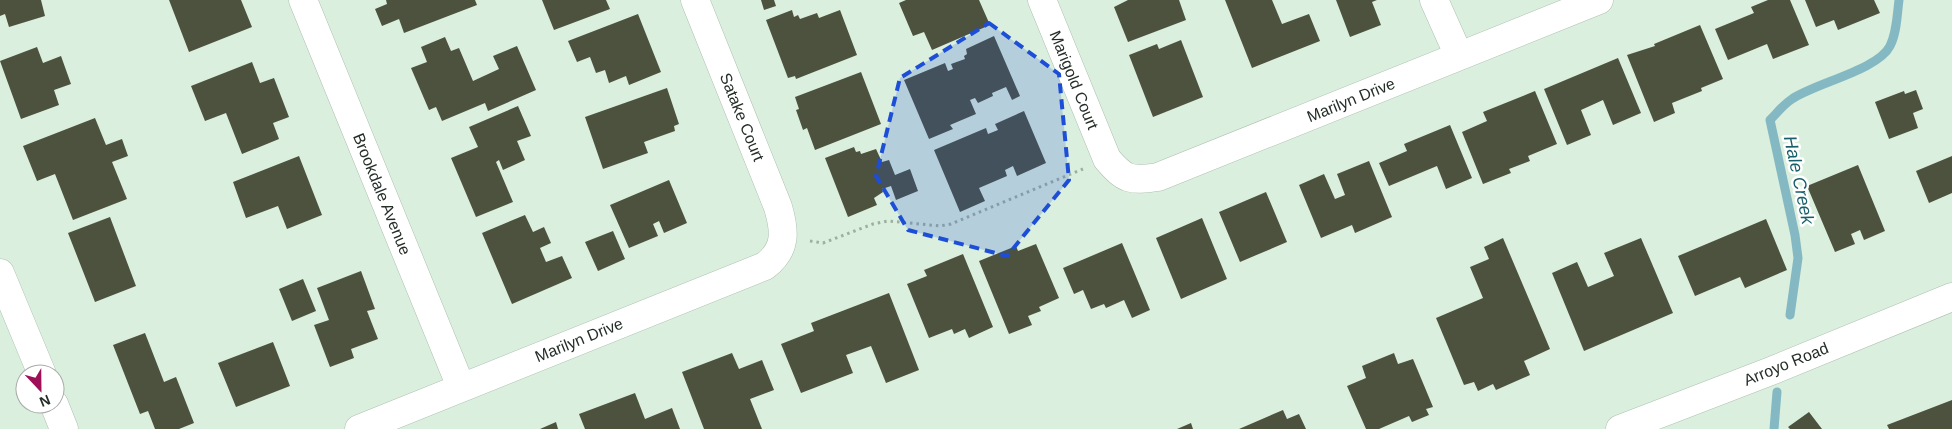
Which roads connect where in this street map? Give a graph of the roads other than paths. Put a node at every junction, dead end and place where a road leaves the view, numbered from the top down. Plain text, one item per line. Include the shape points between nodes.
1 (302, 0) edge
2 (695, 0) edge
3 (1042, 0) edge
4 (1434, 0) edge
5 (1599, 0) edge
6 (1459, 56) junction
7 (1107, 159) joint
8 (783, 236) joint
9 (0, 273) edge
10 (1952, 297) edge
11 (38, 364) edge
12 (461, 387) junction
13 (58, 414) edge
14 (64, 429) edge
15 (359, 429) edge
16 (1620, 429) edge

1 - 12 street, Brookdale Avenue
2 - 8 street, Satake Court via 778,207
3 - 7 street, Marigold Court
4 - 6 street
5 - 6 street, Marilyn Drive
6 - 7 street, Marilyn Drive via 1158,177 1135,179 1120,175
8 - 12 street, Marilyn Drive via 780,250 765,266
9 - 11 street
10 - 16 street, Arroyo Road
12 - 15 street, Marilyn Drive
13 - 14 street

